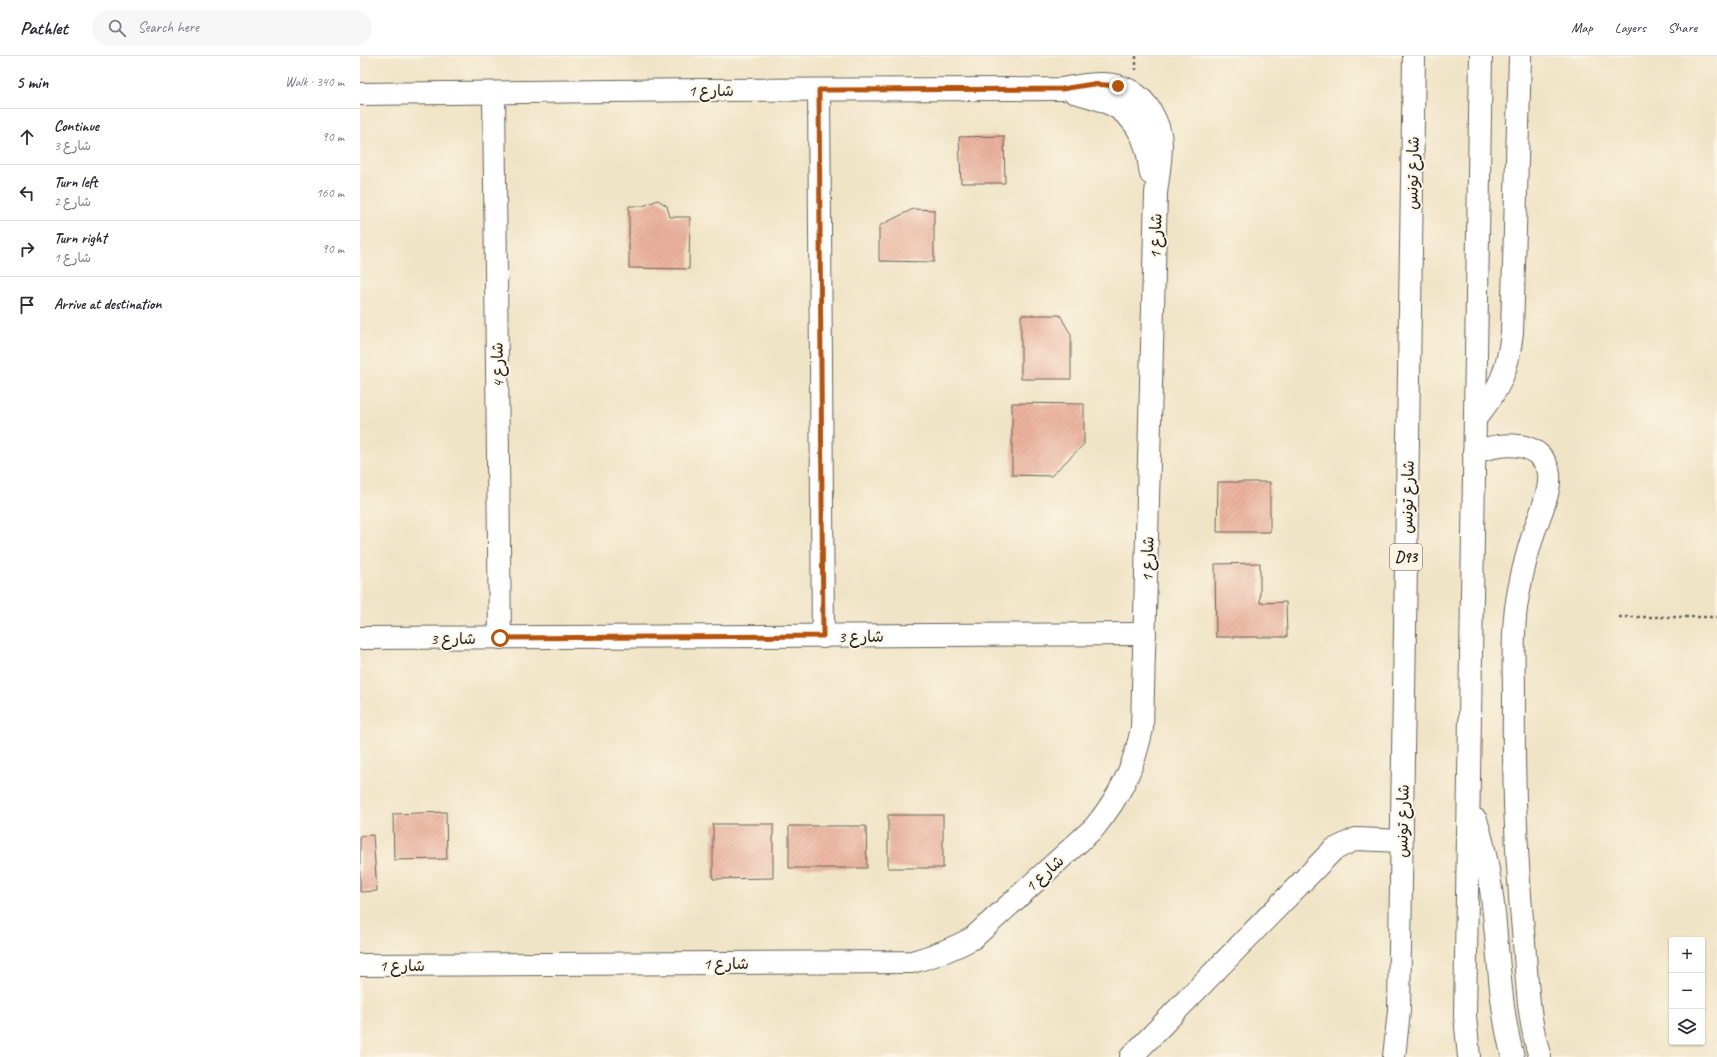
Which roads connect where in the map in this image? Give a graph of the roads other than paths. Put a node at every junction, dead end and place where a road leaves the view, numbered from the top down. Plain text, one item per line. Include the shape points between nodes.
1 (1414, 56) edge
2 (1481, 56) edge
3 (1520, 56) edge
4 (819, 90) junction
5 (494, 92) junction
6 (360, 94) edge
7 (1476, 419) junction
8 (1474, 453) junction
9 (1145, 634) junction
10 (823, 636) junction
11 (360, 638) edge
12 (500, 638) junction
13 (1469, 797) junction
14 (1401, 842) junction
15 (360, 965) edge
16 (1131, 1057) edge
17 (1394, 1057) edge
18 (1468, 1057) edge
19 (1513, 1057) edge
20 (1540, 1057) edge

1 - 14 street, شارع تونس / D93
2 - 7 street
3 - 7 street via 1510,356 1503,379
4 - 5 street, شارع 1
4 - 9 street, شارع 1 via 1062,89 1100,98 1119,108 1130,117 1141,135 1156,193
4 - 10 street
5 - 6 street, شارع 1
5 - 12 street, شارع 4
7 - 8 street
8 - 13 street
8 - 20 street via 1495,446 1529,448 1545,462 1549,471 1548,492 1521,580 1514,628 1515,827 1530,1010
9 - 10 street, شارع 3
9 - 15 street, شارع 1 via 1143,708 1138,747 1122,788 1110,809 1094,828 973,938 954,948 912,962
10 - 12 street, شارع 3
11 - 12 street, شارع 3
13 - 18 street via 1465,1016
13 - 19 street via 1487,865 1493,900 1502,996
14 - 16 street via 1356,839 1333,850
14 - 17 street, شارع تونس / D93 via 1399,1011

